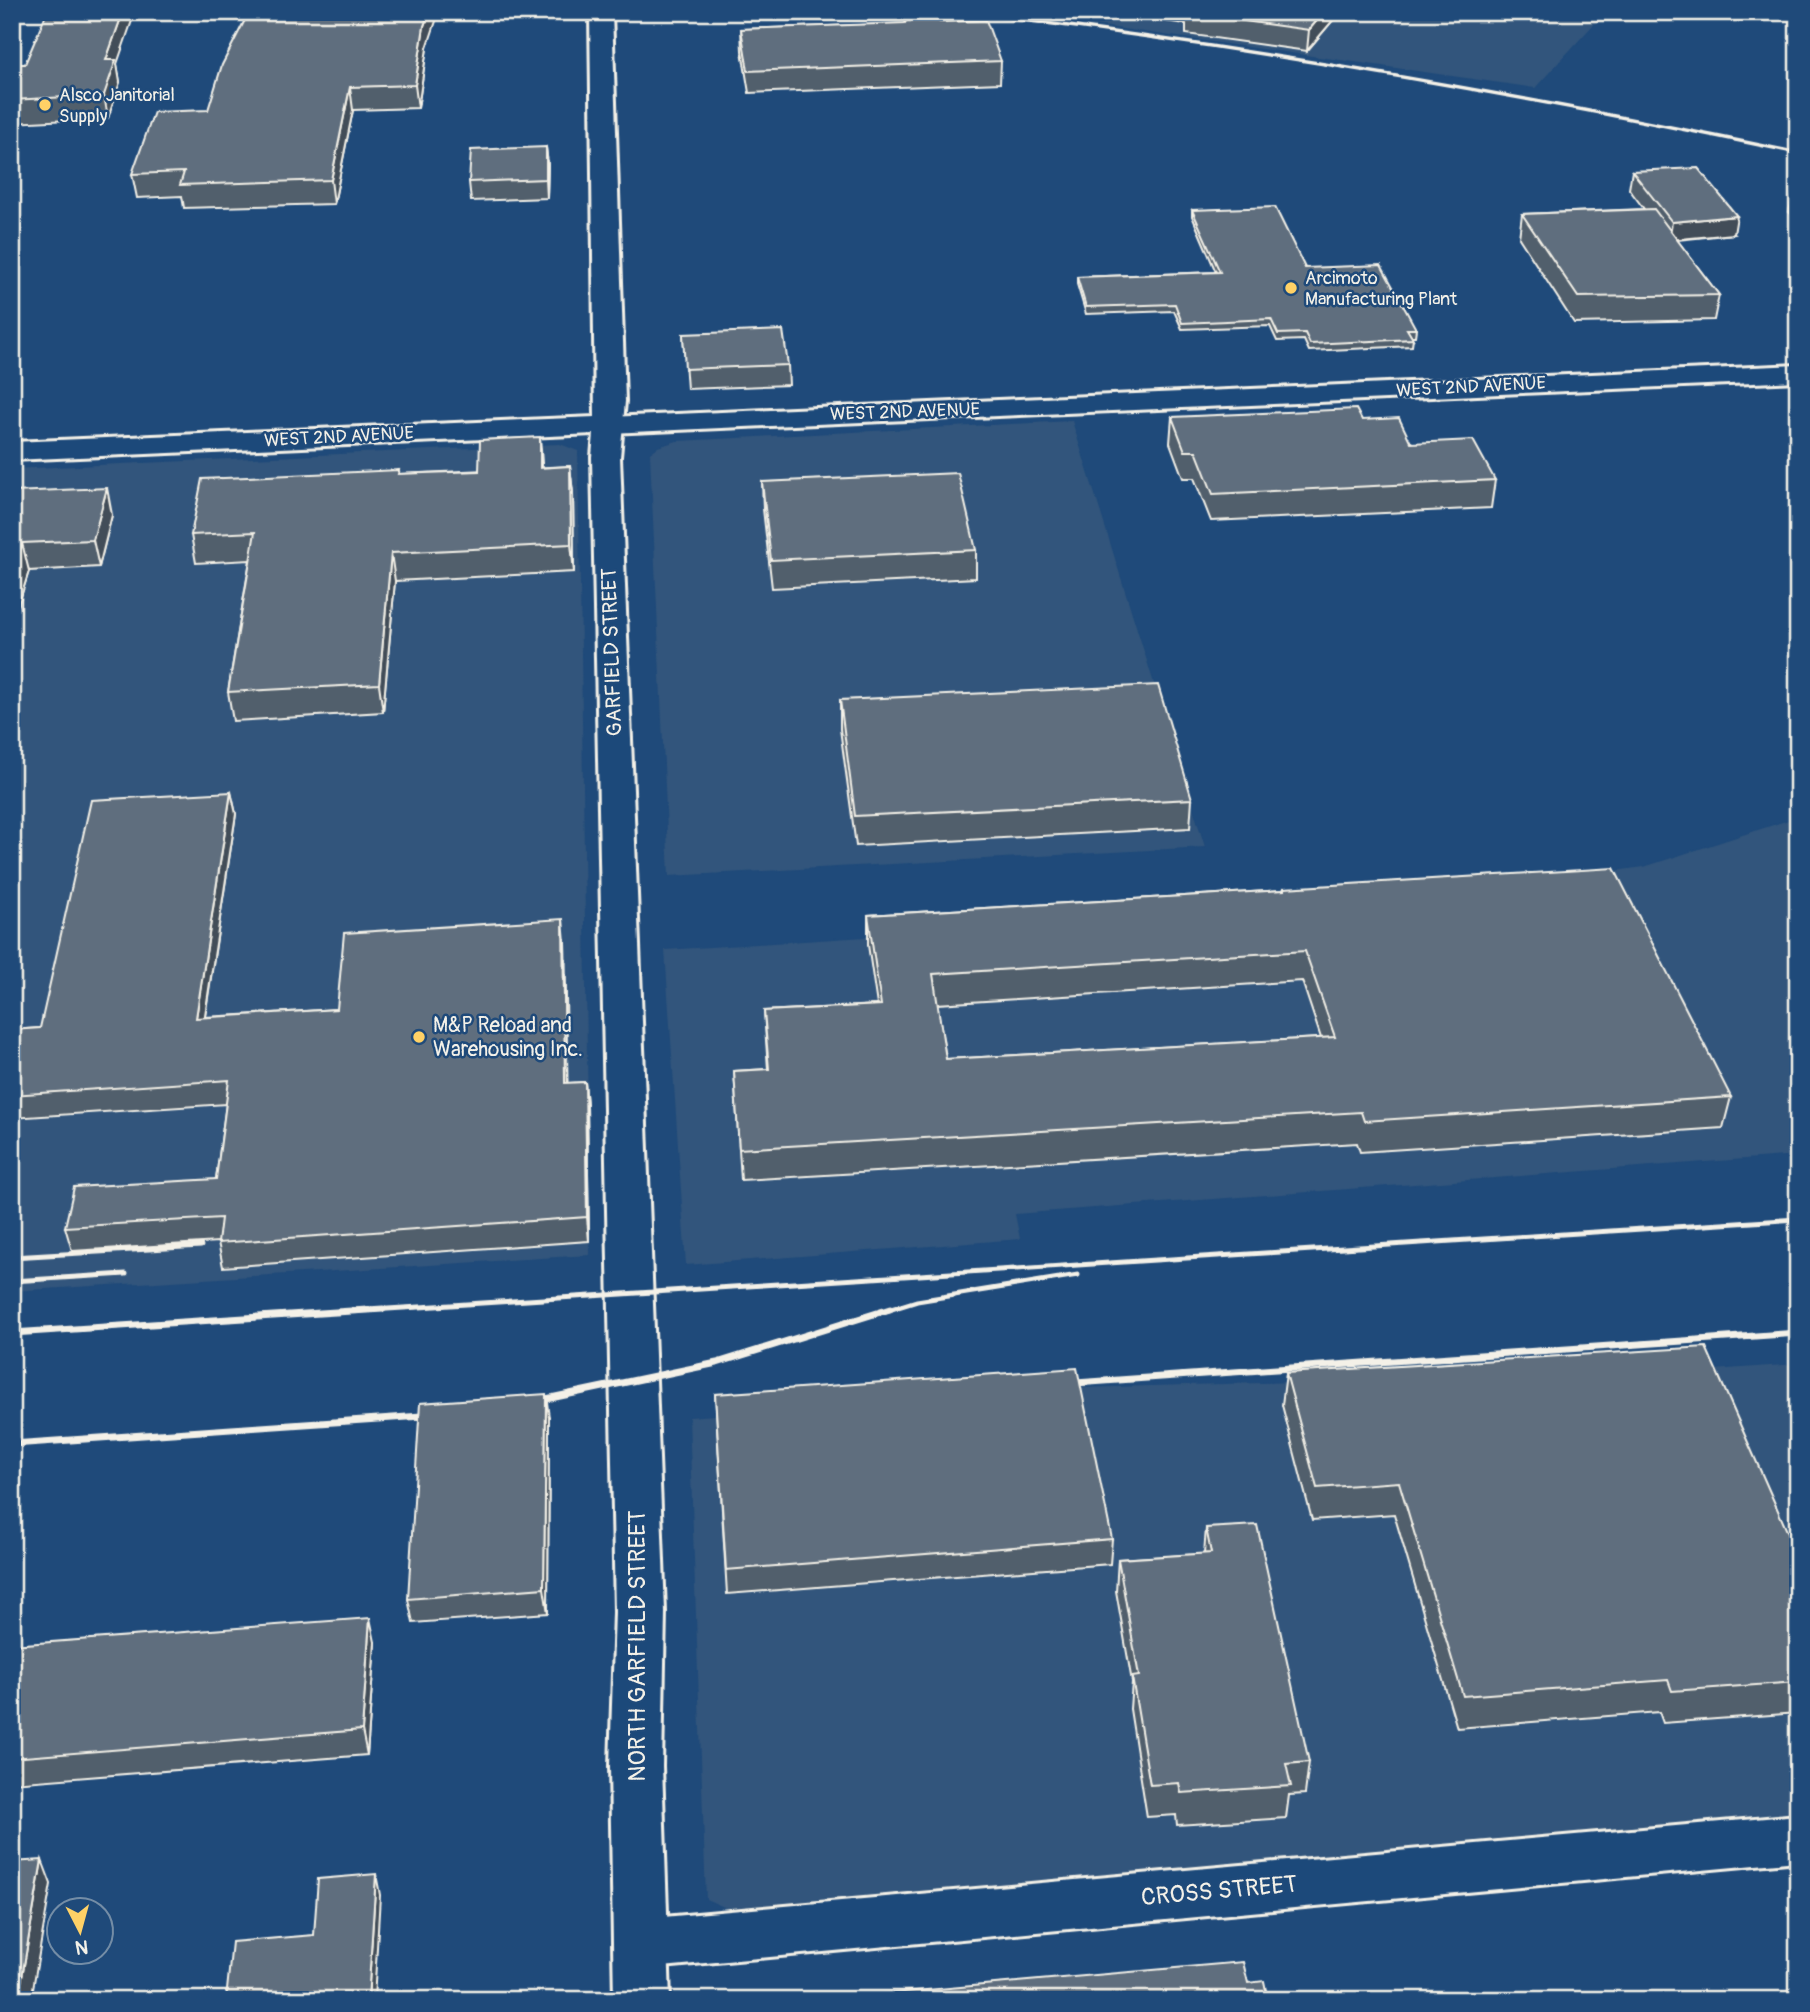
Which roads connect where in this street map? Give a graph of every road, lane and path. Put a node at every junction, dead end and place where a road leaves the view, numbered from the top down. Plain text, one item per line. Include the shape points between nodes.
1 (601, 12) edge
2 (1798, 373) edge
3 (609, 425) junction
4 (12, 451) edge
5 (633, 1293) joint
6 (1798, 1838) edge
7 (641, 1944) junction
8 (642, 2000) edge

1 - 3 street, GARFIELD STREET
2 - 3 street, WEST 2ND AVENUE
3 - 4 street, WEST 2ND AVENUE
3 - 5 street, GARFIELD STREET via 607,507
5 - 7 street, NORTH GARFIELD STREET
6 - 7 street, CROSS STREET
7 - 8 street, NORTH GARFIELD STREET

